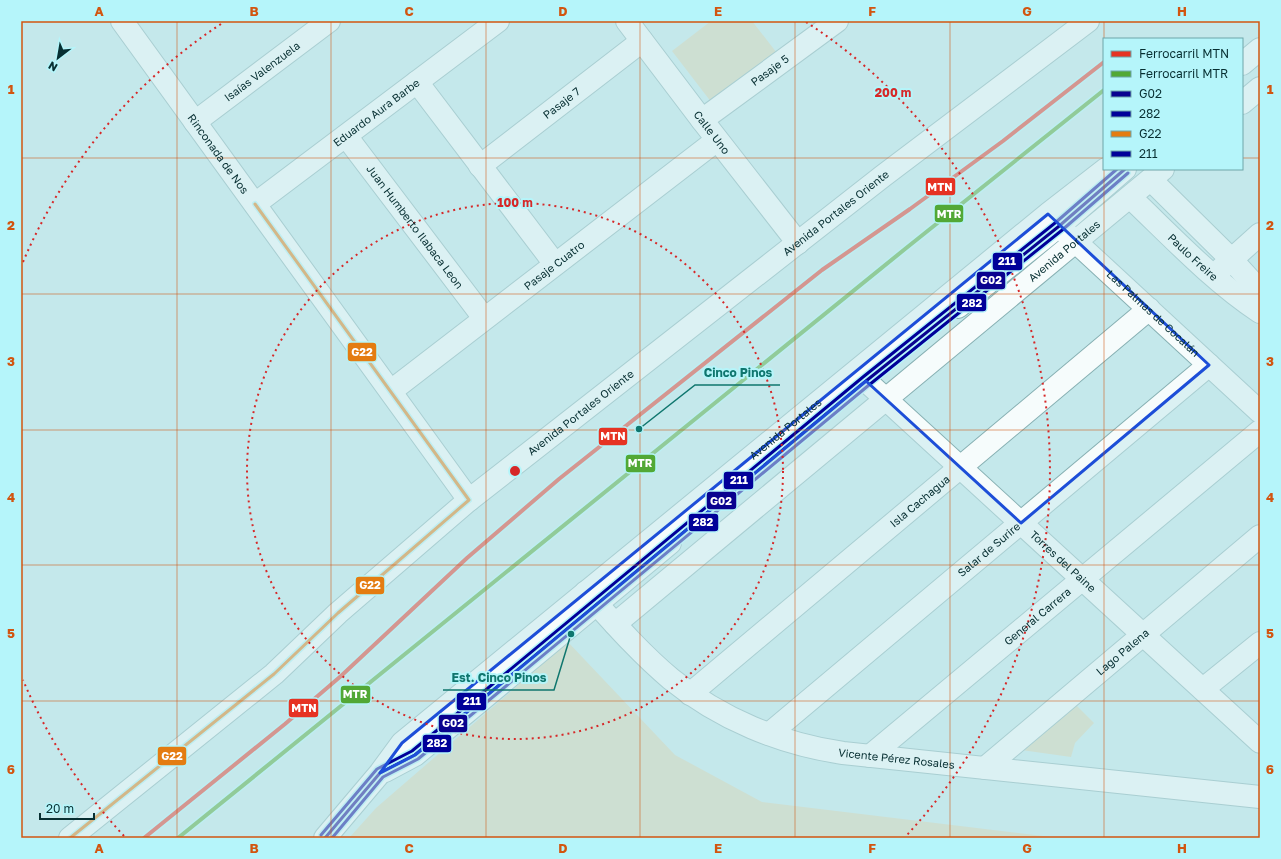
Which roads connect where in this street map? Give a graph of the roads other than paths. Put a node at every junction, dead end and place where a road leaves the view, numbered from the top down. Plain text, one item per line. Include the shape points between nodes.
1 (122, 21) edge
2 (329, 21) edge
3 (498, 21) edge
4 (627, 21) edge
5 (837, 21) edge
6 (1081, 23) edge
7 (642, 40) junction
8 (1260, 49) edge
9 (1243, 63) edge
10 (417, 82) junction
11 (1260, 88) edge
12 (1243, 102) edge
13 (702, 120) junction
14 (195, 122) junction
15 (346, 136) junction
16 (717, 140) junction
17 (480, 166) junction
18 (1105, 170) edge
19 (1124, 170) edge
20 (1157, 174) edge
21 (1130, 197) junction
22 (255, 204) junction
23 (1053, 220) junction
24 (1260, 234) edge
25 (1076, 242) junction
26 (798, 243) junction
27 (1231, 259) junction
28 (555, 264) junction
29 (1212, 276) junction
30 (1260, 291) edge
31 (1149, 309) junction
32 (1260, 312) edge
33 (484, 318) junction
34 (1209, 365) junction
35 (866, 381) junction
36 (390, 390) junction
37 (886, 400) junction
38 (1260, 412) edge
39 (1260, 431) edge
40 (960, 467) junction
41 (469, 500) junction
42 (1021, 523) junction
43 (1260, 536) edge
44 (1082, 579) junction
45 (591, 598) junction
46 (615, 624) junction
47 (1143, 635) junction
48 (1260, 643) edge
49 (1202, 689) junction
50 (690, 694) junction
51 (769, 734) junction
52 (1260, 742) edge
53 (870, 756) junction
54 (985, 768) junction
55 (1260, 797) edge
56 (70, 838) edge
57 (325, 838) edge

1 - 14 street, Rinconada de Nos
2 - 14 street, Isaías Valenzuela
3 - 10 street, Eduardo Aura Barbe
4 - 7 street, Calle Uno
5 - 13 street, Pasaje 5
6 - 26 street, Avenida Portales Oriente
7 - 13 street, Calle Uno
7 - 17 street, Pasaje 7
8 - 9 street
10 - 15 street, Eduardo Aura Barbe
10 - 17 street
11 - 12 street
13 - 16 street, Calle Uno
14 - 22 street, Rinconada de Nos
15 - 22 street, Eduardo Aura Barbe
15 - 33 street, Juan Humberto Ilabaca Leon
16 - 26 street, Calle Uno
16 - 28 street, Pasaje Cuatro
17 - 28 street
18 - 23 street, Avenida Portales
19 - 23 street, Avenida Portales
20 - 21 street, Avenida Portales
20 - 27 street
21 - 25 street, Avenida Portales
21 - 29 street, Paulo Freire
22 - 36 street, Rinconada de Nos
23 - 25 street, Las Palmas de Cocalán
23 - 35 street, Avenida Portales
23 - 45 street, Avenida Portales
24 - 27 street
25 - 31 street, Las Palmas de Cocalán
25 - 37 street, Avenida Portales
26 - 41 street, Avenida Portales Oriente
27 - 29 street
27 - 30 street
28 - 33 street, Pasaje Cuatro
29 - 32 street, Paulo Freire
31 - 34 street, Las Palmas de Cocalán
31 - 40 street, Isla Cachagua
33 - 36 street, Pasaje Cuatro
34 - 38 street, Las Palmas de Cocalán
34 - 42 street, Salar de Surire
35 - 37 street, Torres del Paine
35 - 45 street, Avenida Portales
36 - 41 street, Rinconada de Nos
37 - 40 street, Torres del Paine
37 - 46 street, Avenida Portales
39 - 44 street, General Carrera
40 - 42 street, Torres del Paine
40 - 50 street, Isla Cachagua
41 - 56 street, Avenida Portales Oriente via 338,613 274,674
42 - 44 street, Torres del Paine
42 - 51 street, Salar de Surire
43 - 47 street, Lago Palena
44 - 47 street, Torres del Paine
44 - 53 street, General Carrera
45 - 46 street, Vicente Pérez Rosales
45 - 57 street, Avenida Portales via 415,755 380,773
46 - 50 street, Vicente Pérez Rosales via 652,662
47 - 49 street, Torres del Paine
47 - 54 street, Lago Palena
48 - 49 street
49 - 52 street, Torres del Paine
50 - 51 street, Vicente Pérez Rosales via 729,716
51 - 53 street, Vicente Pérez Rosales via 823,750
53 - 54 street, Vicente Pérez Rosales
54 - 55 street, Vicente Pérez Rosales

